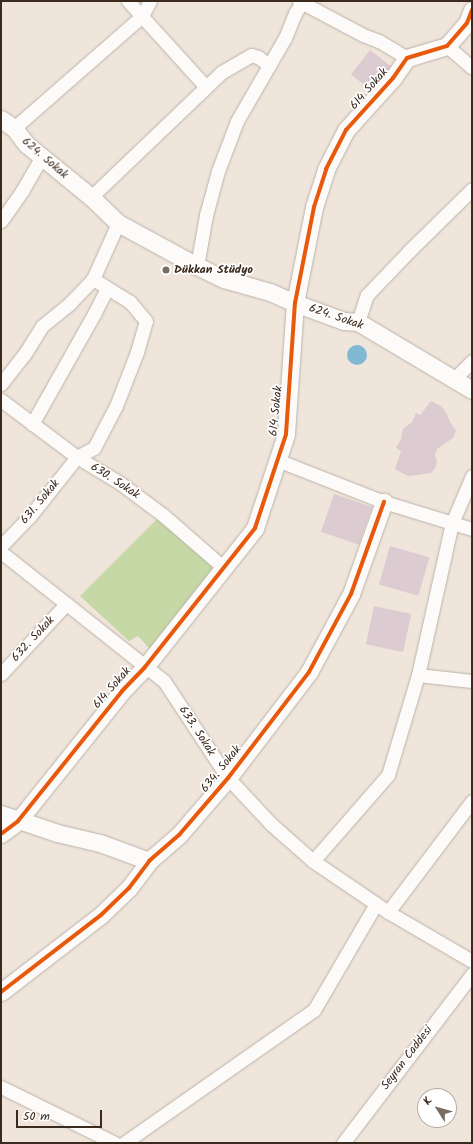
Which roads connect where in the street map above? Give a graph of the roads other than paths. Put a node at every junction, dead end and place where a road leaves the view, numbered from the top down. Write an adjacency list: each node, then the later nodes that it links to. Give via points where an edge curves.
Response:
1 (128, 1): 5 (street)
2 (150, 1): 5 (street)
3 (301, 1): 7 (street); 8 (street, via 285,38)
4 (472, 10): 6 (street, via 467,23)
5 (142, 16): 10 (street); 11 (street)
6 (447, 46): 7 (street); 9 (street)
7 (407, 58): 20 (street, 614 Sokak, via 393,78 346,130 326,170 314,207)
8 (269, 65): 10 (street, via 251,55 222,72); 17 (street, via 237,121 218,171 206,215)
9 (472, 68)
10 (206, 87): 14 (street)
11 (7, 124): 12 (street, 624. Sokak)
12 (42, 157): 14 (street, 624. Sokak); 15 (street)
13 (472, 189): 21 (street, via 409,250 368,295)
14 (91, 197): 16 (street, 624. Sokak)
15 (2, 219)
16 (118, 223): 17 (street, 624. Sokak); 18 (street)
17 (197, 266): 20 (street, 624. Sokak, via 224,279 270,292)
18 (93, 279): 19 (street); 23 (street, via 70,303 42,326 24,355)
19 (107, 288): 28 (street); 29 (street, via 130,302 146,321 116,406 94,448)
20 (294, 303): 21 (street, 624. Sokak, via 344,321); 30 (street, 614 Sokak, via 286,434)
21 (358, 322): 24 (street, 624. Sokak)
22 (472, 361): 24 (street)
23 (6, 367): 25 (street)
24 (454, 379): 26 (street, 624. Sokak)
25 (1, 384)
26 (472, 390)
27 (1, 400): 28 (street, 630. Sokak)
28 (32, 424): 29 (street, 630. Sokak)
29 (77, 457): 35 (street, 631. Sokak, via 30,516); 37 (street, 630. Sokak, via 120,483 163,515)
30 (277, 460): 32 (street); 37 (street, 614 Sokak, via 255,528)
31 (472, 476): 33 (street)
32 (384, 502): 33 (street); 43 (street, 634. Sokak, via 351,594 309,672)
33 (452, 523): 34 (street); 41 (street)
34 (472, 529)
35 (1, 546)
36 (1, 552): 38 (street, 633. Sokak)
37 (224, 568): 39 (street, 614 Sokak)
38 (66, 604): 39 (street, 633. Sokak); 40 (street, 632. Sokak)
39 (145, 667): 43 (street, 633. Sokak, via 164,681); 46 (street, 614 Sokak, via 122,691)
40 (1, 674)
41 (418, 675): 42 (street); 49 (street, via 388,775)
42 (472, 682)
43 (228, 778): 48 (street, 634. Sokak, via 179,835); 49 (street, 633. Sokak, via 271,824)
44 (472, 801): 51 (street)
45 (1, 814): 46 (street)
46 (18, 821): 47 (street, 614 Sokak); 48 (street)
47 (1, 834)
48 (149, 860): 54 (street, 634. Sokak, via 129,888 101,915)
49 (313, 861): 50 (street, 633. Sokak)
50 (376, 904): 51 (street, 633. Sokak); 57 (street, via 314,1010)
51 (388, 912): 52 (street, 633. Sokak)
52 (472, 961)
53 (472, 974): 58 (street, Seyran Caddesi)
54 (1, 992)
55 (1, 1087): 56 (street)
56 (115, 1143)
57 (124, 1143)
58 (343, 1143)

